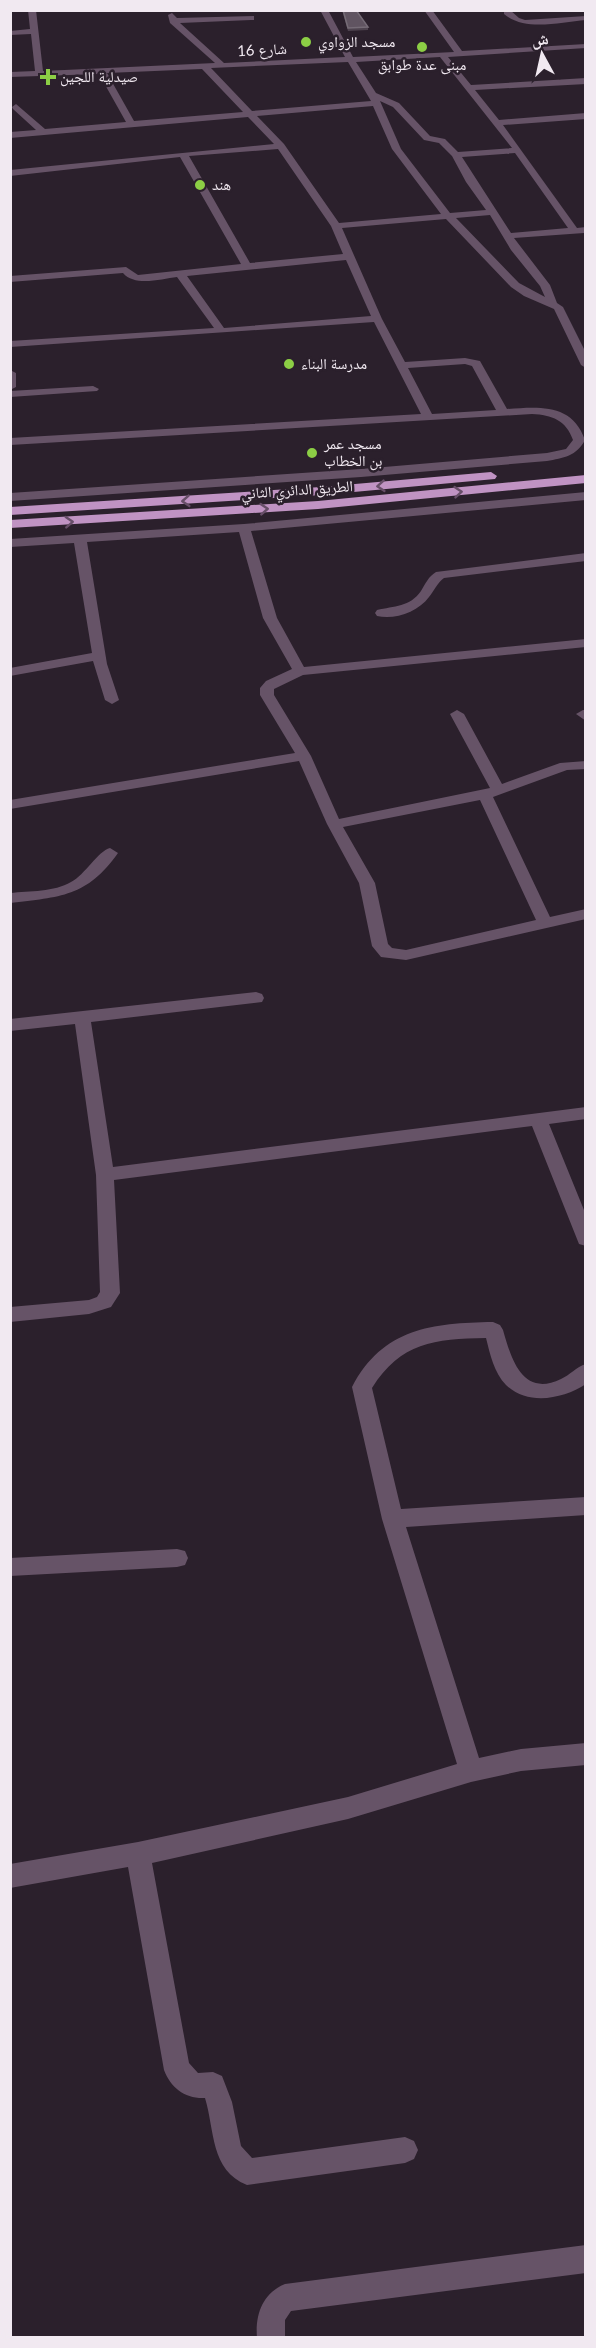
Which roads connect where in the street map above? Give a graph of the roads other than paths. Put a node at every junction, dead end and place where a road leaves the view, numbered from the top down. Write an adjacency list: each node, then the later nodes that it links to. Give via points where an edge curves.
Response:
1 (32, 10): 11 (street)
2 (172, 10): 10 (street)
3 (324, 10): 13 (street)
4 (428, 10): 16 (street)
5 (581, 10): 7 (street)
6 (507, 12): 9 (street, via 525,22)
7 (585, 12)
8 (251, 18): 10 (street)
9 (585, 18)
10 (173, 21): 21 (street)
11 (33, 32): 12 (street); 25 (street)
12 (10, 33)
13 (339, 44): 18 (street); 19 (street)
14 (585, 46): 16 (street, شارع 16)
15 (320, 53): 20 (street)
16 (460, 54): 17 (street, شارع 16)
17 (442, 55): 18 (street, شارع 16); 28 (street)
18 (389, 58): 19 (street, شارع 16); 24 (street)
19 (352, 60): 20 (street, شارع 16); 24 (street)
20 (300, 62): 21 (street, شارع 16); 24 (street)
21 (223, 66): 22 (street, شارع 16)
22 (205, 67): 23 (street, شارع 16); 31 (street)
23 (102, 71): 25 (street, شارع 16); 36 (street)
24 (348, 72): 29 (street)
25 (39, 74): 26 (street, شارع 16)
26 (10, 75)
27 (585, 81): 28 (street)
28 (469, 88): 35 (street)
29 (374, 99): 31 (street); 32 (street, via 396,105); 33 (street)
30 (16, 107): 37 (street)
31 (250, 113): 36 (street); 39 (street)
32 (405, 114): 33 (street); 42 (street, via 427,138 442,141)
33 (381, 115): 45 (street, via 397,149)
34 (585, 116): 35 (street)
35 (496, 123): 40 (street)
36 (132, 125): 37 (street)
37 (44, 133): 38 (street)
38 (10, 135)
39 (281, 146): 41 (street); 46 (street)
40 (518, 150): 42 (street); 47 (street)
41 (183, 154): 43 (street); 51 (street)
42 (456, 155): 44 (street)
43 (10, 173)
44 (493, 212): 45 (street); 49 (street)
45 (450, 216): 46 (street); 54 (street, via 520,290)
46 (336, 225): 50 (street)
47 (574, 230): 48 (street); 49 (street)
48 (585, 230)
49 (507, 236): 54 (street, via 545,285)
50 (351, 256): 51 (street); 55 (street)
51 (248, 268): 52 (street)
52 (180, 274): 53 (street, via 135,278 122,270); 56 (street)
53 (10, 279)
54 (552, 303): 59 (street, via 559,309)
55 (377, 319): 56 (street); 58 (street)
56 (221, 332): 57 (street)
57 (10, 344)
58 (403, 365): 64 (street, via 477,363); 65 (street)
59 (585, 365)
60 (10, 373): 61 (street)
61 (10, 387)
62 (93, 388): 63 (street)
63 (10, 394)
64 (502, 413): 65 (street); 70 (street, via 539,411 560,415 573,423 579,443 565,453 547,457)
65 (429, 418): 66 (street)
66 (10, 442)
67 (585, 467): 71 (highway, الطريق الدائري الثاني, one-way to 71, via 333,490)
68 (585, 479): 72 (highway, الطريق الدائري الثاني, one-way to 68, via 318,505)
69 (585, 496): 73 (street)
70 (10, 497)
71 (10, 511)
72 (10, 524)
73 (244, 528): 74 (street); 80 (street, via 270,618)
74 (80, 539): 75 (street); 79 (street)
75 (10, 543)
76 (585, 557): 77 (street, via 441,574 412,606)
77 (382, 614)
78 (585, 643): 80 (street)
79 (99, 656): 81 (street); 82 (street)
80 (300, 671): 84 (street, via 271,684 267,694)
81 (10, 672)
82 (111, 700)
83 (457, 714): 86 (street)
84 (304, 756): 87 (street); 88 (street)
85 (585, 765): 86 (street, via 565,766)
86 (491, 792): 88 (street); 92 (street)
87 (10, 805)
88 (334, 824): 92 (street, via 367,884 380,945 387,953 406,955)
89 (110, 853): 90 (street, via 96,872 72,890)
90 (10, 898)
91 (585, 914): 92 (street)
92 (545, 923)
93 (256, 998): 94 (street)
94 (82, 1016): 95 (street); 98 (street)
95 (10, 1025)
96 (585, 1113): 97 (street)
97 (538, 1119): 98 (street); 99 (street)
98 (105, 1175): 100 (street, via 110,1293 104,1302 90,1307)
99 (585, 1239)
100 (10, 1315)
101 (585, 1372): 103 (street, via 577,1382 561,1389 521,1387 507,1371 494,1330 453,1332 407,1342 382,1358 362,1387)
102 (585, 1506): 103 (street)
103 (393, 1519): 107 (street)
104 (177, 1558): 105 (street)
105 (10, 1567)
106 (585, 1754): 107 (street, via 521,1760)
107 (471, 1771): 108 (street, via 348,1808)
108 (138, 1854): 109 (street); 110 (street, via 177,2070 193,2086 213,2085 229,2153 247,2172)
109 (10, 1876)
110 (405, 2150)
111 (585, 2259): 112 (street, via 285,2298 275,2305 269,2322)
112 (271, 2337)

